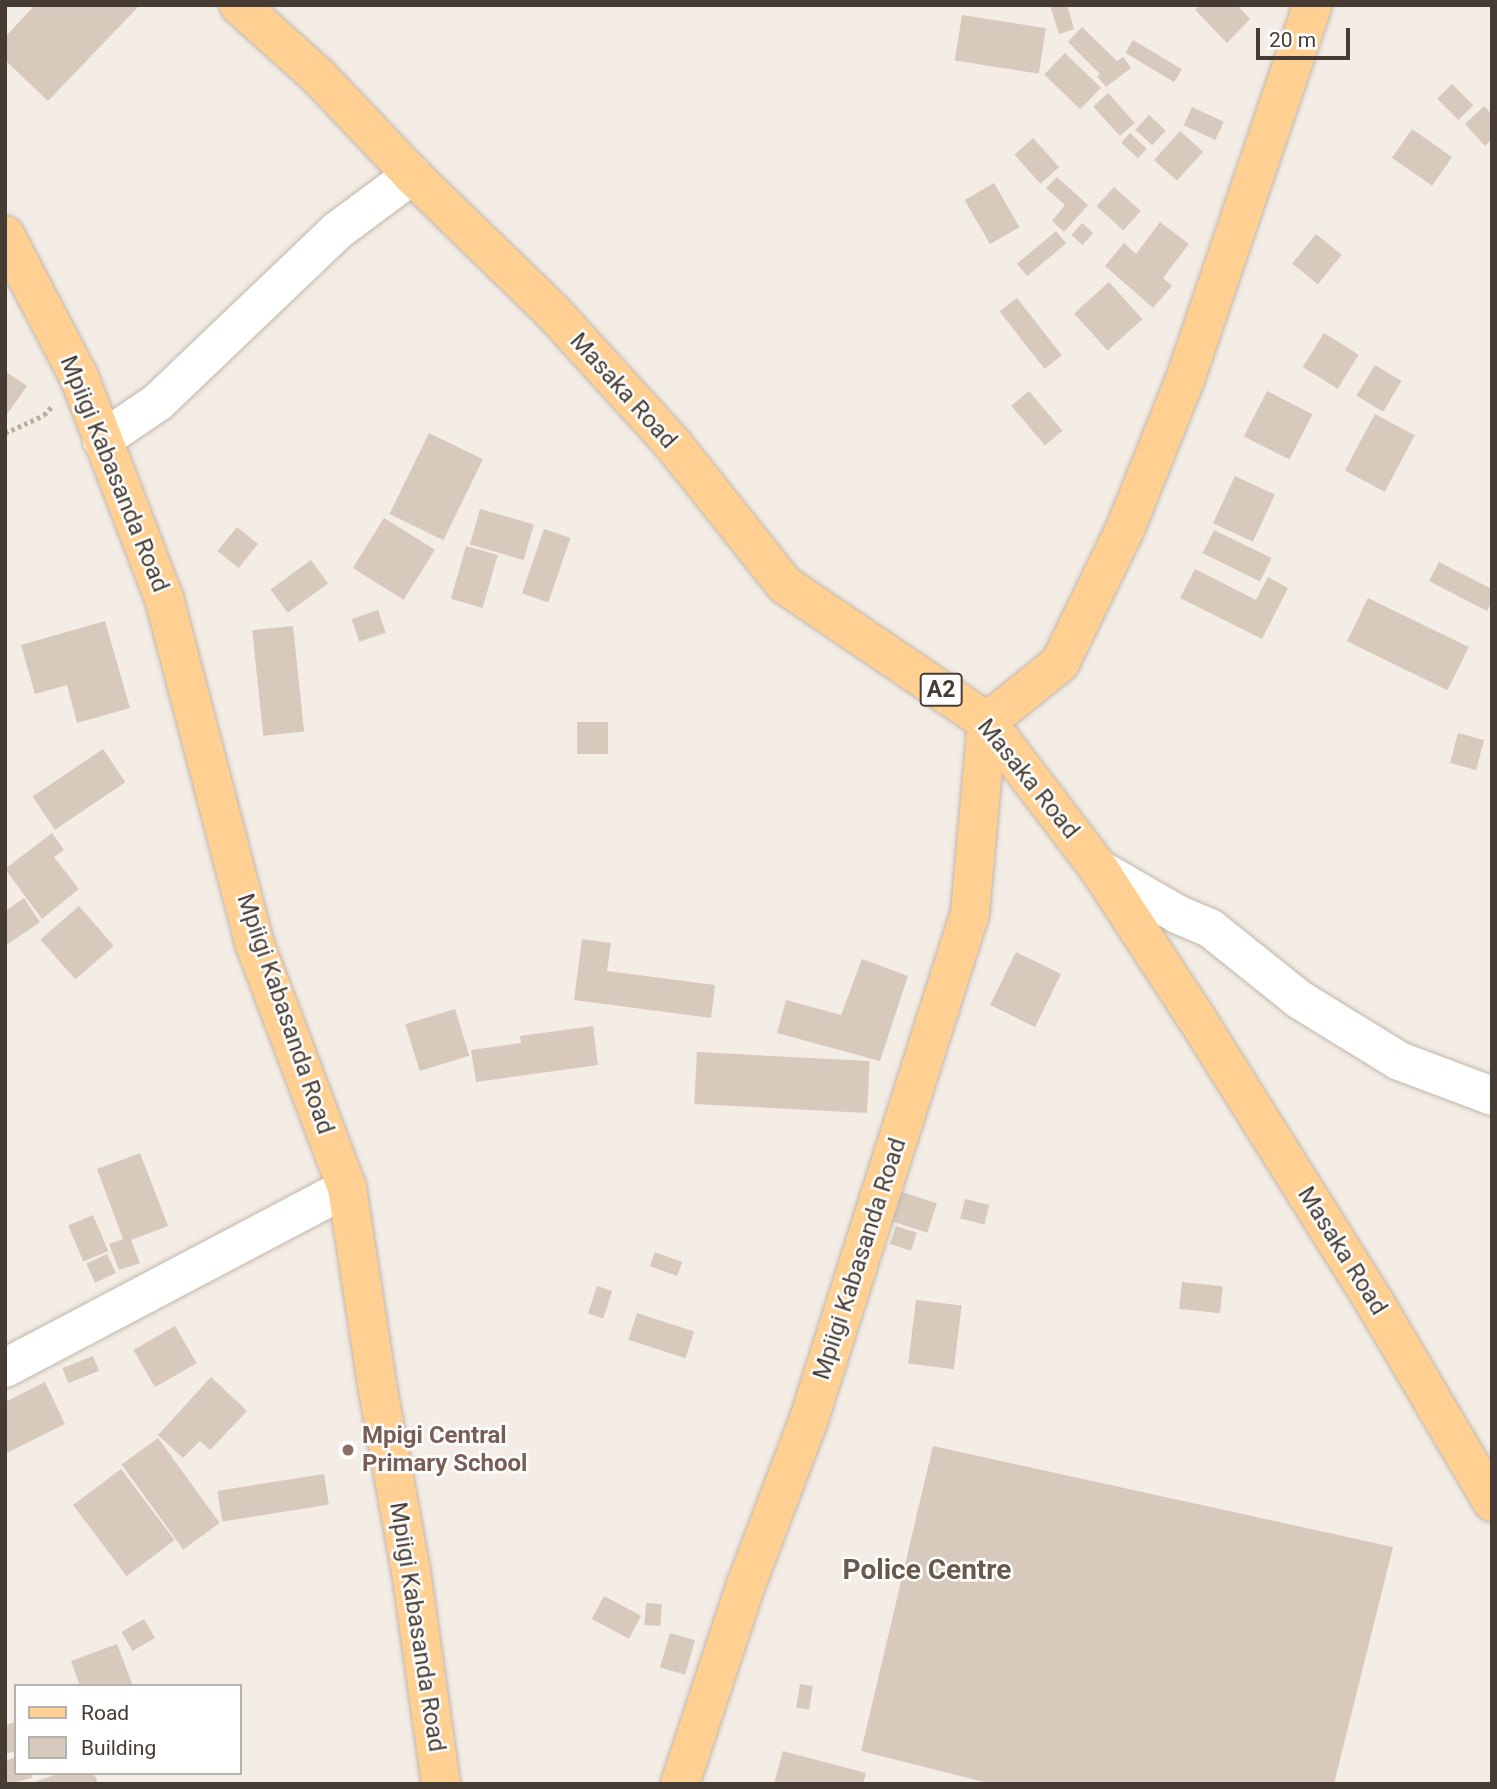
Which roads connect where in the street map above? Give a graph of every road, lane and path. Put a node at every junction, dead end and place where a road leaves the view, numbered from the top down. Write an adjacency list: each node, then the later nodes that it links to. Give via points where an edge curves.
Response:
1 (239, 5): 3 (main road, Masaka Road / A2, via 319,77)
2 (1313, 5): 8 (main road, via 1186,377 1126,527 1060,663)
3 (412, 175): 7 (street, via 337,231 158,401); 8 (main road, Masaka Road / A2, via 552,311 671,443 785,585)
4 (5, 235): 5 (main road, Mpiigi Kabasanda Road)
5 (79, 377): 6 (path, via 44,415); 7 (main road, Mpiigi Kabasanda Road)
6 (5, 433)
7 (102, 440): 11 (main road, Mpiigi Kabasanda Road, via 164,598 254,942)
8 (987, 722): 9 (main road, Masaka Road / A2); 15 (main road, Mpiigi Kabasanda Road, via 970,913 809,1419 746,1584)
9 (1099, 869): 10 (street, via 1210,928 1300,1000 1399,1061); 13 (main road, Masaka Road / A2, via 1375,1303)
10 (1492, 1096)
11 (347, 1188): 12 (street); 14 (main road, Mpiigi Kabasanda Road, via 411,1571)
12 (5, 1368)
13 (1492, 1502)
14 (441, 1784)
15 (680, 1784)

